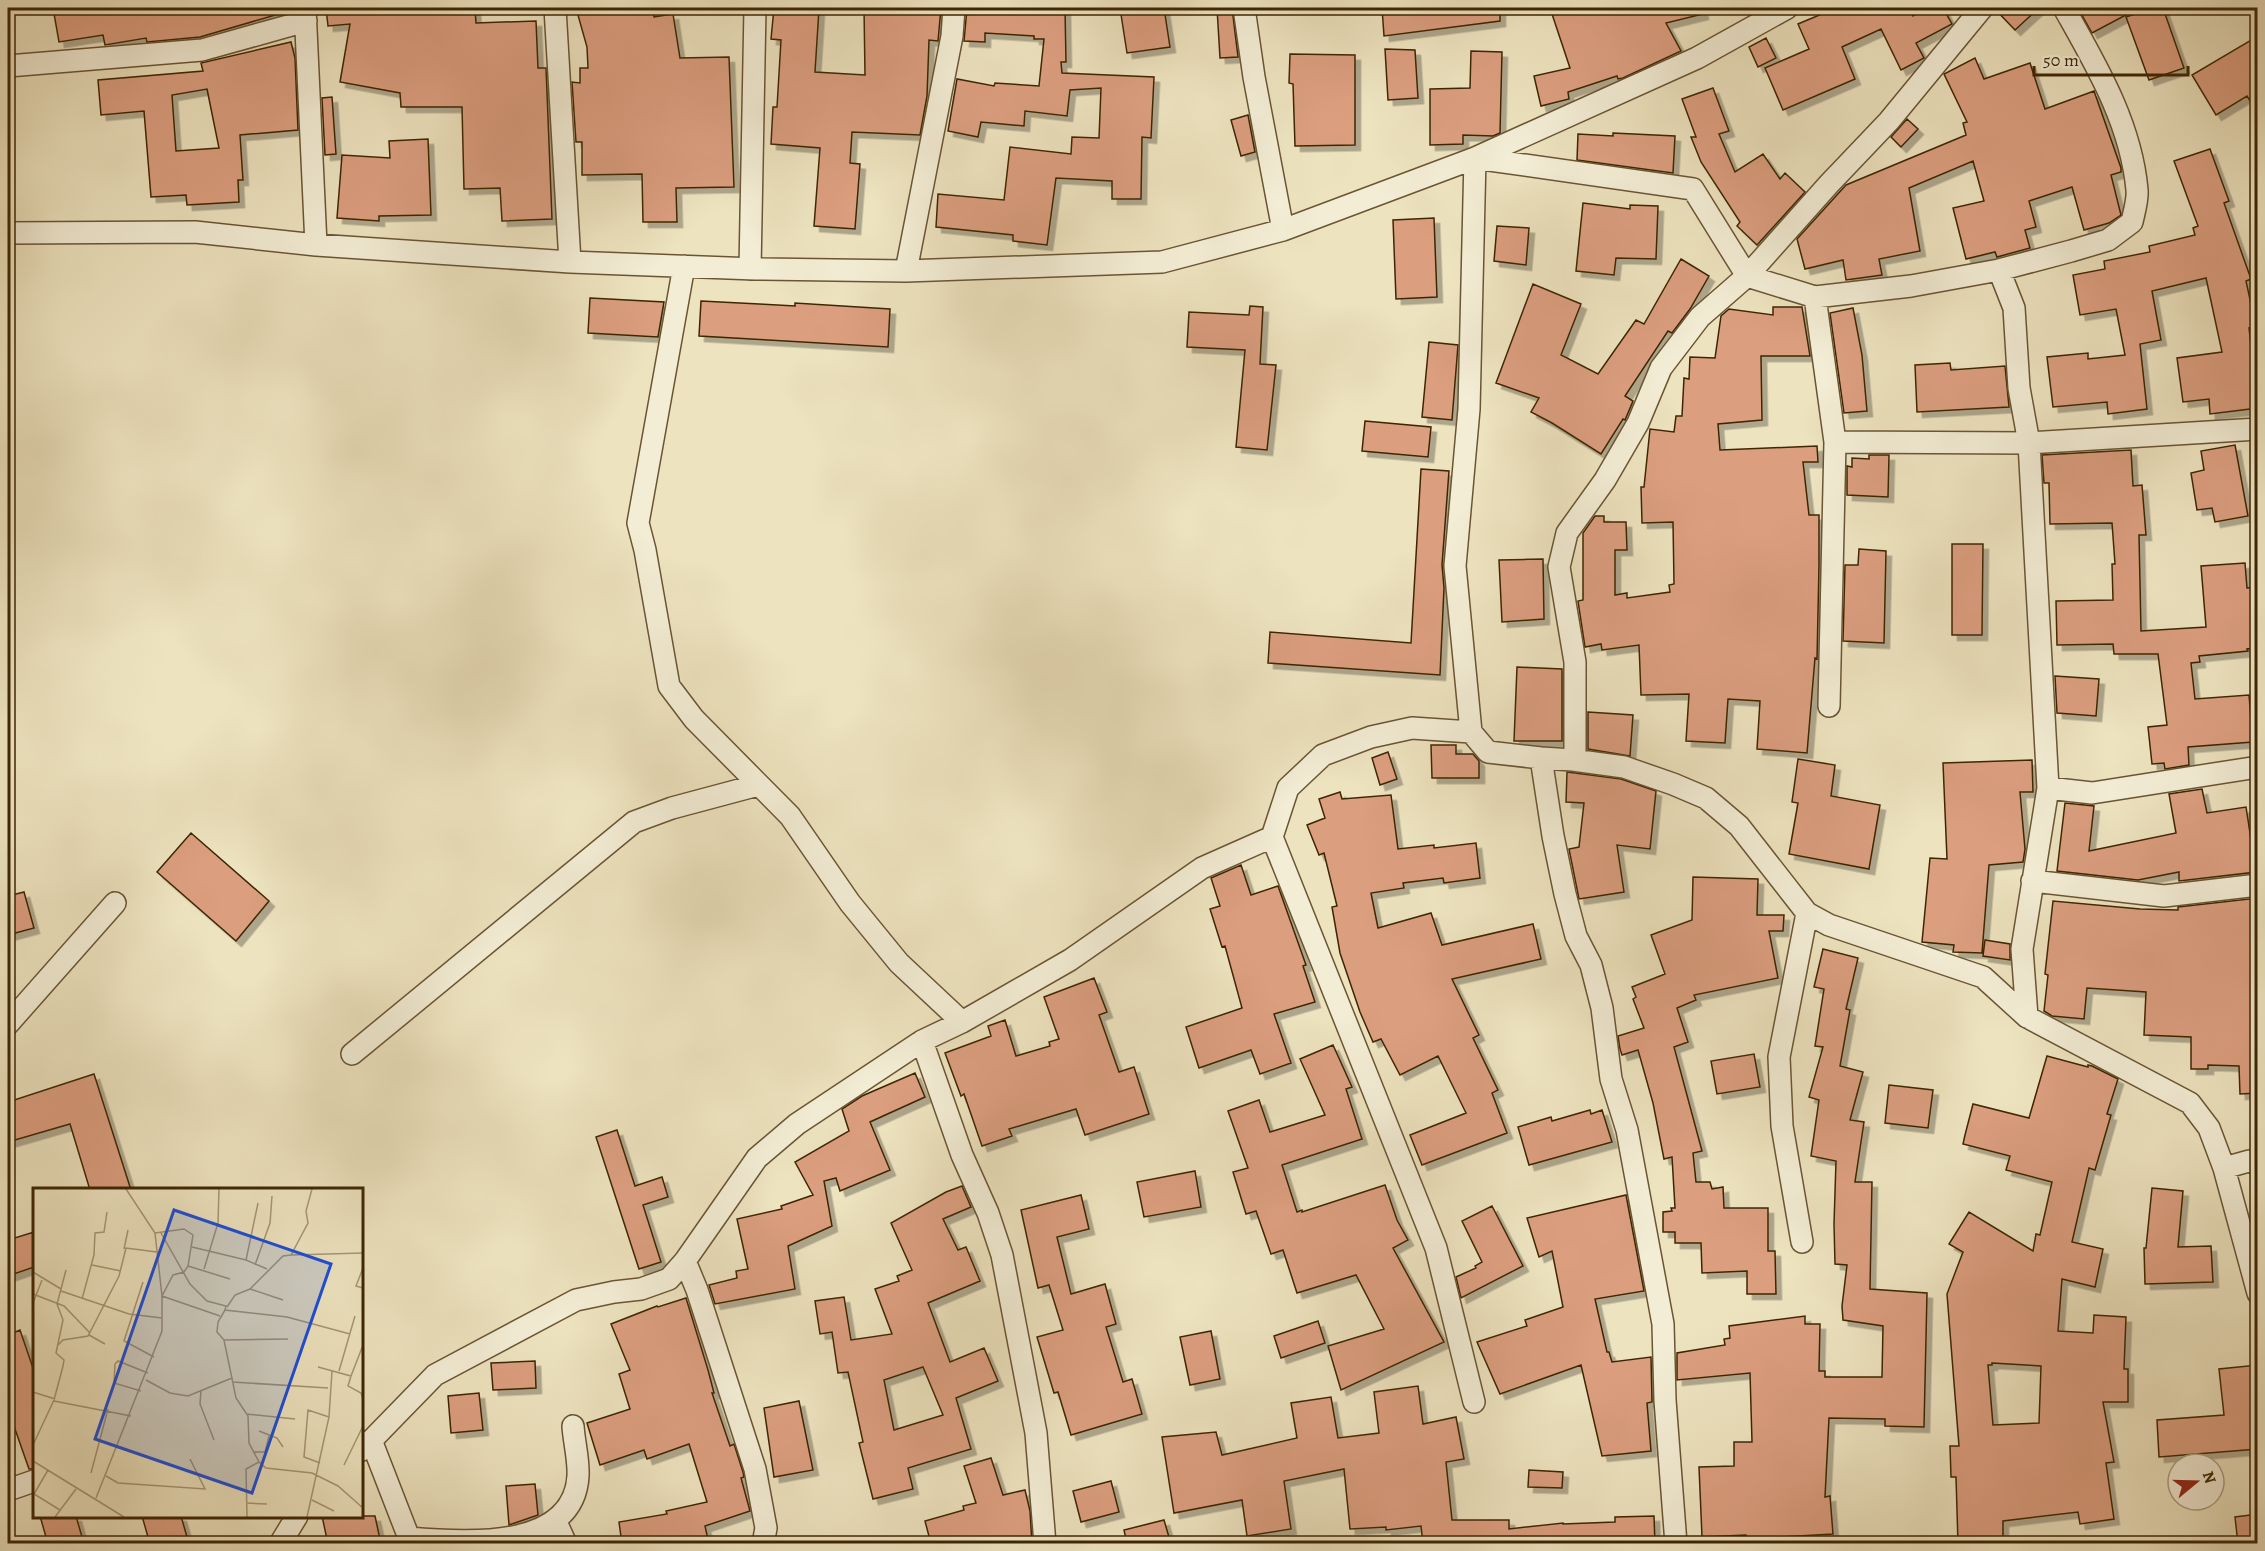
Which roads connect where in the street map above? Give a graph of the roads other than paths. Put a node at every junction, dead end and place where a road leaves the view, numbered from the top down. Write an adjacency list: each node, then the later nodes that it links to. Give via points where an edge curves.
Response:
1 (555, 8): 14 (street)
2 (755, 8): 16 (street)
3 (954, 8): 18 (street, via 952,36)
4 (1244, 8): 11 (street)
5 (1787, 8): 10 (street, via 1697,58)
6 (1982, 8): 19 (street, via 1889,121)
7 (2064, 8): 17 (street, via 2108,87 2128,144 2137,192 2132,222 2108,240)
8 (306, 14): 9 (street, via 202,50); 13 (street)
9 (8, 66)
10 (1475, 158): 11 (street); 19 (street, via 1693,189); 25 (street, via 1469,408 1455,566)
11 (1283, 230): 18 (street, via 1162,262)
12 (8, 233): 13 (street, via 195,232)
13 (316, 245): 14 (street)
14 (570, 262): 15 (street)
15 (684, 266): 16 (street); 29 (street, via 638,524 669,686 694,719)
16 (750, 269): 18 (street)
17 (1999, 270): 20 (street, via 1911,286); 23 (street, via 2014,308 2019,387)
18 (906, 272)
19 (1747, 276): 20 (street); 27 (street, via 1700,317 1661,368 1638,423 1605,480 1567,533 1559,567 1575,662)
20 (1815, 297): 22 (street)
21 (2258, 429): 23 (street)
22 (1835, 442): 23 (street); 24 (street)
23 (2029, 443): 30 (street)
24 (1829, 706)
25 (1471, 732): 26 (street, via 1488,752); 31 (street, via 1412,728 1371,737 1323,755 1288,789)
26 (1541, 758): 27 (street); 58 (street, via 1565,894 1602,1008 1611,1079 1627,1130 1663,1324)
27 (1573, 760): 35 (street, via 1624,767 1706,798 1739,826)
28 (2258, 767): 30 (street, via 2092,794)
29 (758, 785): 37 (street, via 790,816 850,903 899,963); 40 (street, via 634,822)
30 (2048, 788): 32 (street)
31 (1272, 837): 37 (street, via 1203,868 1070,960); 46 (street, via 1436,1248)
32 (2032, 881): 33 (street, via 2164,896); 36 (street, via 2022,949)
33 (2258, 885)
34 (115, 903): 38 (street)
35 (1807, 913): 36 (street, via 1830,925 1983,977); 43 (street, via 1779,1057 1782,1126)
36 (2027, 1017): 42 (street, via 2190,1103 2209,1128)
37 (962, 1022): 39 (street)
38 (8, 1024)
39 (922, 1041): 44 (street, via 797,1124 757,1158); 57 (street, via 1002,1255 1036,1433)
40 (352, 1053)
41 (2258, 1164): 42 (street, via 2249,1161)
42 (2224, 1168): 45 (street)
43 (1802, 1242)
44 (685, 1261): 48 (street, via 669,1279 641,1289 576,1300 435,1375); 53 (street, via 755,1469)
45 (2258, 1293)
46 (1474, 1401)
47 (573, 1425): 52 (street, via 578,1477 571,1505)
48 (366, 1445): 54 (street)
49 (33, 1481): 50 (street)
50 (8, 1490)
51 (296, 1518): 55 (street)
52 (557, 1524): 54 (street, via 531,1537 466,1543); 56 (street)
53 (768, 1538)
54 (407, 1541)
55 (280, 1544)
56 (566, 1544)
57 (1045, 1544)
58 (1676, 1544)

